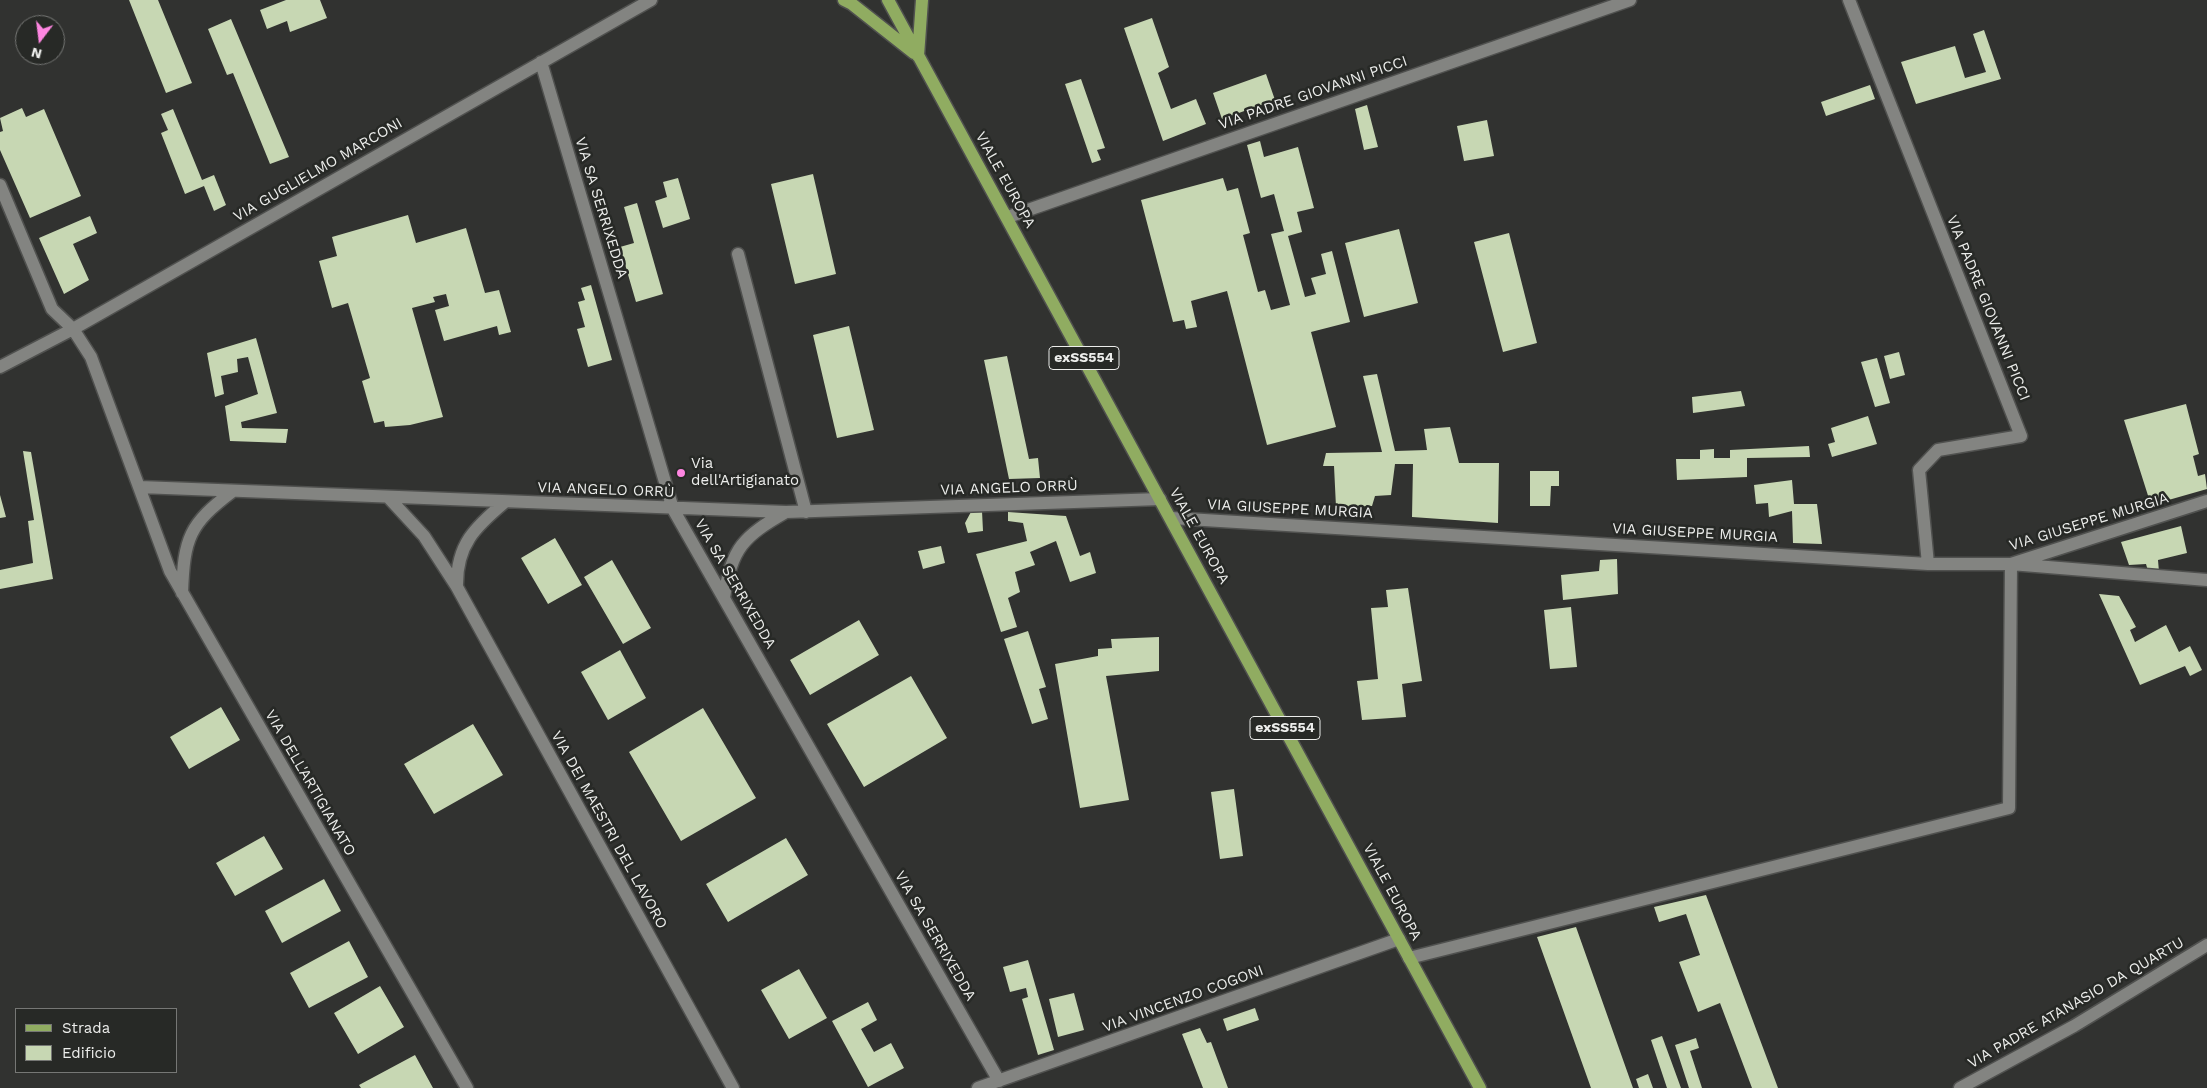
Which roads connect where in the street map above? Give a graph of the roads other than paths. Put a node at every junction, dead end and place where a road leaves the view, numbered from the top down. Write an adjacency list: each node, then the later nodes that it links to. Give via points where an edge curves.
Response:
1 (651, 0): 8 (street, VIA GUGLIELMO MARCONI)
2 (844, 0): 7 (main road)
3 (888, 0): 7 (main road, VIALE EUROPA / exSS554)
4 (922, 0): 7 (main road)
5 (1630, 0): 10 (street, VIA PADRE GIOVANNI PICCI)
6 (1849, 0): 24 (street, VIA PADRE GIOVANNI PICCI, via 2021,436 1938,450 1919,470)
7 (918, 56): 10 (main road, VIALE EUROPA / exSS554)
8 (540, 62): 12 (street, VIA GUGLIELMO MARCONI); 20 (street, VIA SA SERRIXEDDA)
9 (0, 185): 12 (street, VIA DELL'ARTIGIANATO, via 52,309)
10 (1008, 217): 17 (main road, VIALE EUROPA / exSS554)
11 (738, 254): 22 (street)
12 (73, 329): 13 (street, VIA GUGLIELMO MARCONI); 14 (street, VIA DELL'ARTIGIANATO, via 91,358)
13 (0, 367)
14 (140, 487): 15 (street, VIA ANGELO ORRÙ); 28 (street, VIA DELL'ARTIGIANATO, via 170,571)
15 (233, 491): 16 (street, VIA ANGELO ORRÙ); 28 (street, via 210,508 194,526 186,546)
16 (388, 497): 18 (street, VIA ANGELO ORRÙ); 27 (street, VIA DEI MAESTRI DEL LAVORO, via 424,536)
17 (1160, 498): 22 (street, VIA ANGELO ORRÙ); 23 (main road, VIALE EUROPA / exSS554)
18 (506, 502): 20 (street, VIA ANGELO ORRÙ); 27 (street, via 472,533 462,550)
19 (2207, 502): 25 (street, VIA GIUSEPPE MURGIA)
20 (673, 509): 21 (street, VIA ANGELO ORRÙ); 29 (street, VIA SA SERRIXEDDA)
21 (786, 512): 22 (street, VIA ANGELO ORRÙ); 29 (street, via 747,537 727,577)
22 (806, 512)
23 (1171, 518): 24 (street, VIA GIUSEPPE MURGIA); 30 (main road, VIALE EUROPA / exSS554)
24 (1928, 564): 25 (street, VIA GIUSEPPE MURGIA)
25 (2011, 564): 26 (street); 32 (street, via 2009,808)
26 (2207, 580)
27 (457, 587): 35 (street, VIA DEI MAESTRI DEL LAVORO)
28 (182, 593): 34 (street, VIA DELL'ARTIGIANATO)
29 (724, 598): 33 (street, VIA SA SERRIXEDDA)
30 (1399, 939): 32 (main road, VIALE EUROPA / exSS554); 33 (street, VIA VINCENZO COGONI)
31 (2207, 945): 38 (street, VIA PADRE ATANASIO DA QUARTU, via 2074,1026)
32 (1409, 958): 37 (main road, VIALE EUROPA / exSS554)
33 (999, 1081): 36 (street, VIA VINCENZO COGONI)
34 (467, 1088)
35 (733, 1088)
36 (978, 1088)
37 (1480, 1088)
38 (1960, 1088)

